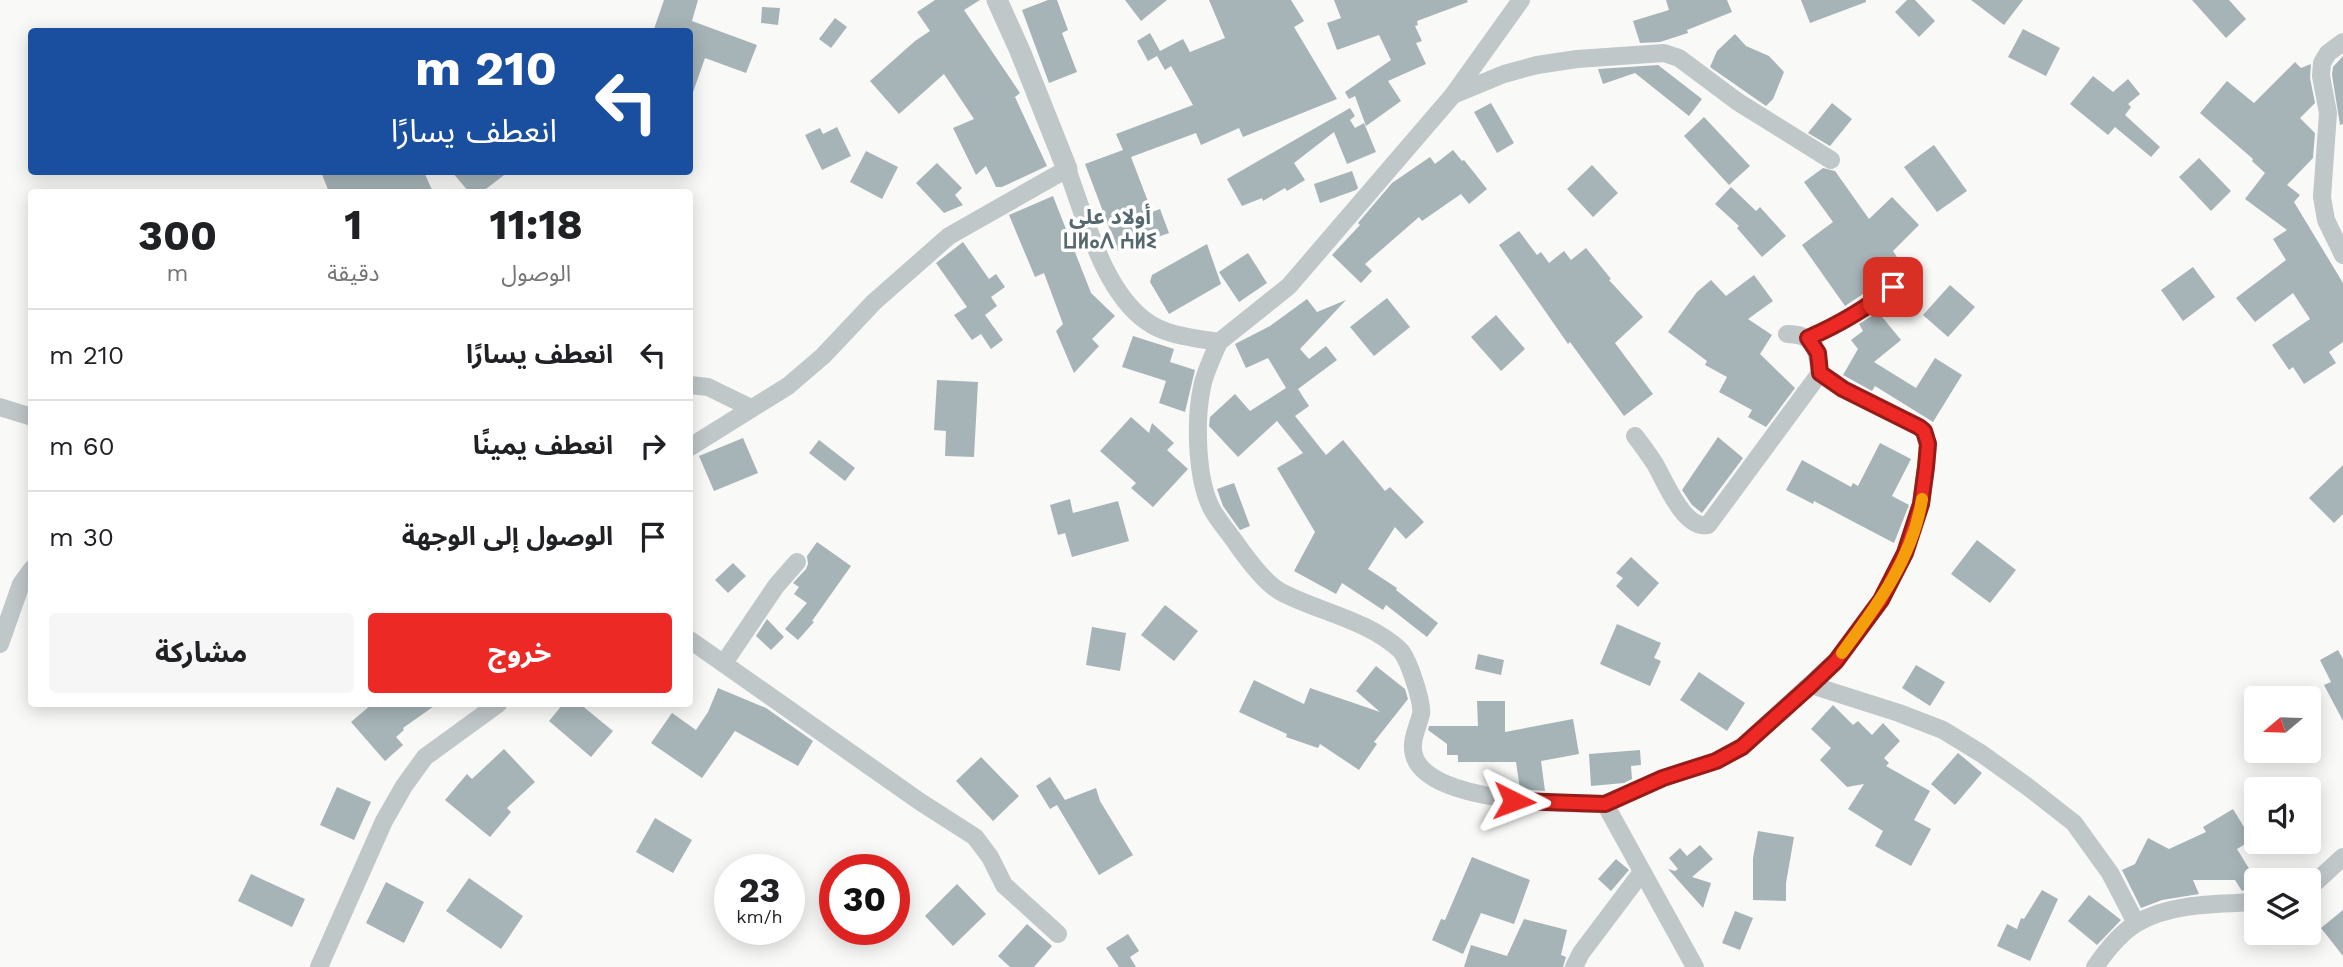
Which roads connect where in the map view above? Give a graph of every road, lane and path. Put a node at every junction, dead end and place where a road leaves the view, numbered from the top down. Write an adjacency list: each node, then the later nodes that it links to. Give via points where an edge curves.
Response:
1 (997, 0): 6 (street)
2 (1521, 0): 4 (street)
3 (2343, 42): 7 (street, via 2328,53 2321,76 2328,113 2322,197 2326,220)
4 (1453, 95): 5 (street, via 1537,65 1664,53 1679,58 1738,102); 11 (street, via 1289,286)
5 (1831, 160)
6 (1067, 169): 11 (street, via 1105,267 1124,299 1147,322 1164,330); 15 (street, via 949,236 874,302 823,356 788,386)
7 (2343, 254)
8 (1913, 271): 10 (street, via 1842,324)
9 (1787, 334): 10 (street)
10 (1808, 338): 12 (street, via 1818,353)
11 (1219, 342): 26 (street, via 1202,386 1198,437 1201,473 1212,510 1278,590 1387,639 1403,652 1422,710 1413,743 1420,769 1474,793 1514,801)
12 (1820, 373): 17 (street, via 1708,525 1698,525 1684,513); 24 (street, via 1919,427 1928,444 1921,504 1905,553 1881,600 1836,661)
13 (693, 385): 15 (street, via 708,387)
14 (0, 407): 16 (street)
15 (751, 408): 18 (street)
16 (28, 416)
17 (1635, 436)
18 (693, 445)
19 (797, 562): 23 (street)
20 (28, 574): 22 (street)
21 (693, 642): 23 (street)
22 (0, 644)
23 (724, 663): 32 (street, via 975,837 1004,886)
24 (1811, 685): 26 (street, via 1742,747); 31 (street, via 1943,730 2028,787 2074,824 2110,873)
25 (494, 707): 33 (street, via 425,757 404,786)
26 (1605, 804): 28 (street)
27 (2343, 857): 29 (street)
28 (1642, 872): 34 (street); 35 (street)
29 (2321, 877)
30 (2244, 903): 31 (street, via 2169,911)
31 (2136, 923): 36 (street)
32 (1058, 934)
33 (318, 967)
34 (1574, 967)
35 (1695, 967)
36 (2095, 967)

